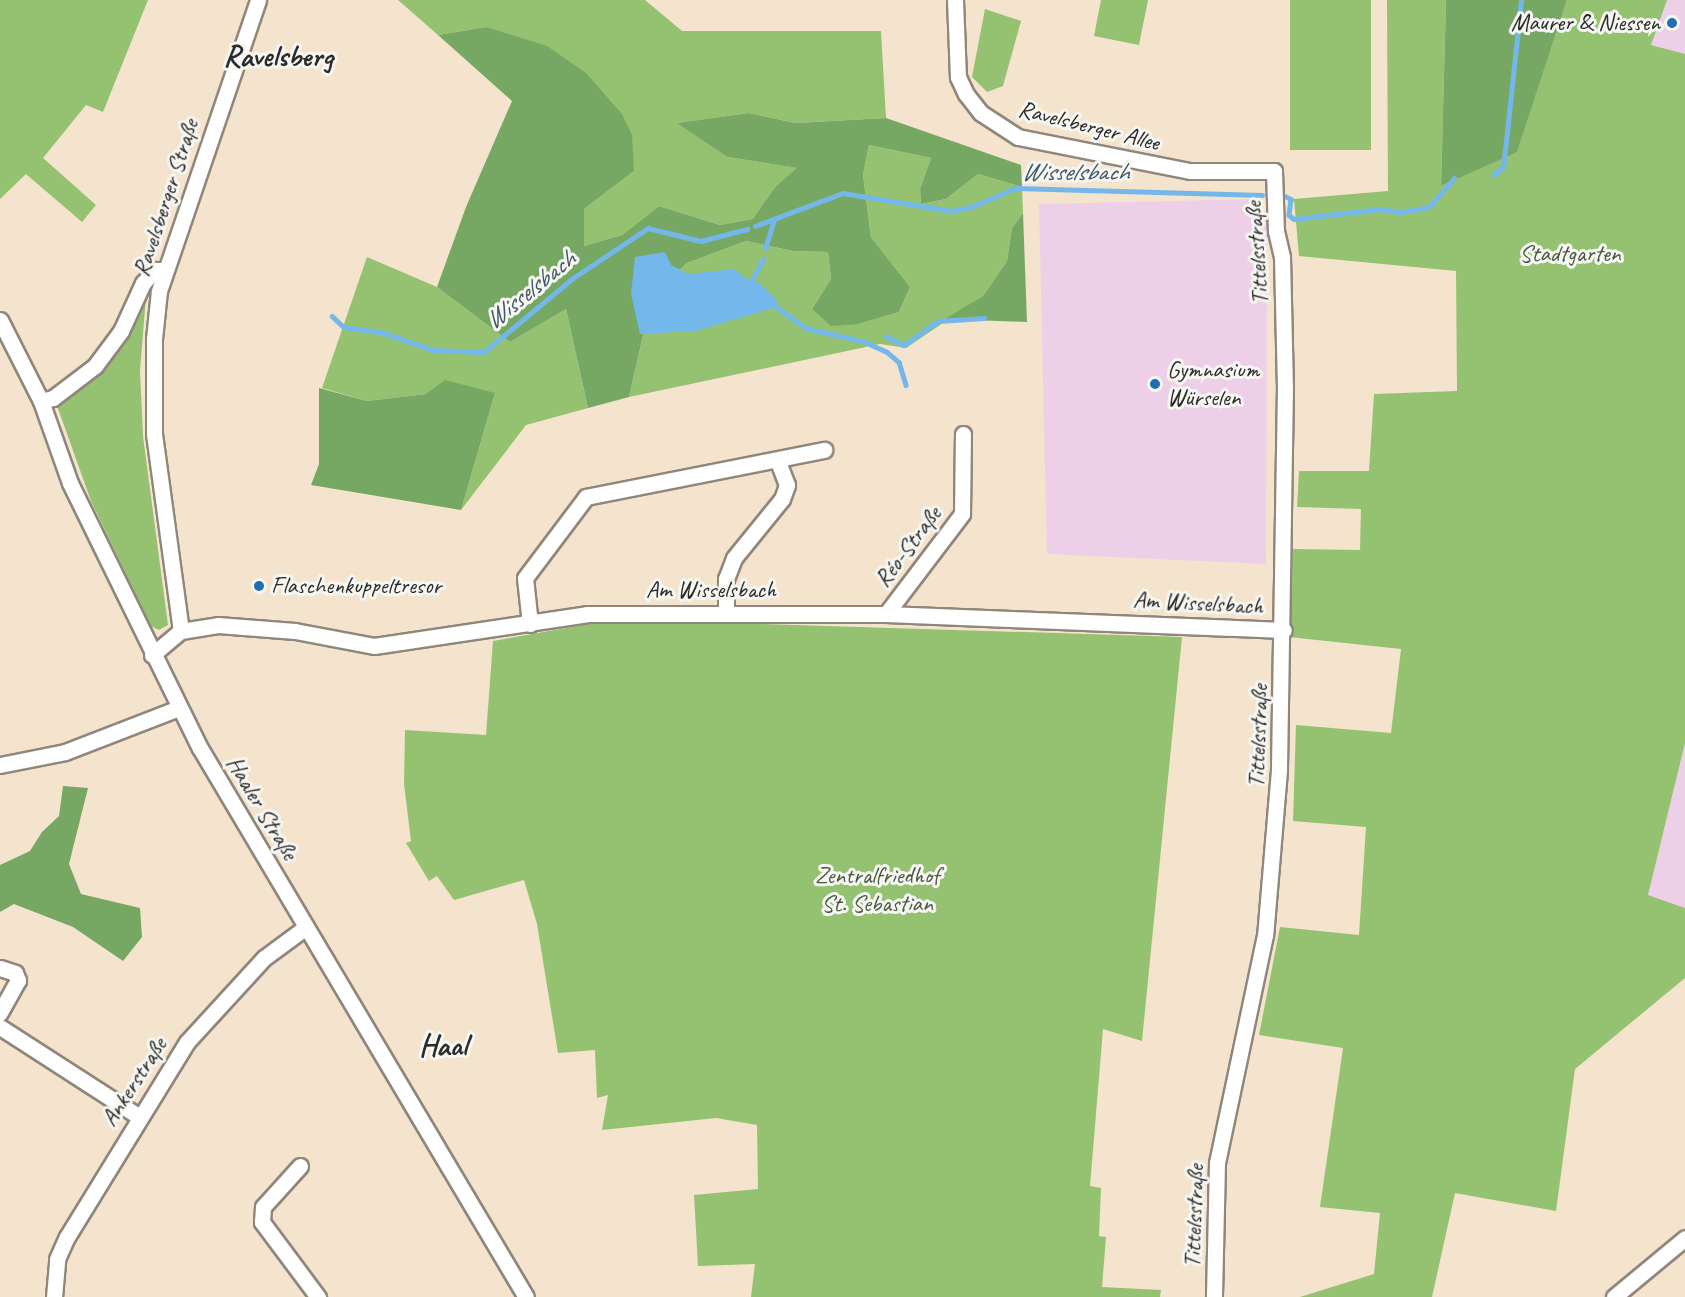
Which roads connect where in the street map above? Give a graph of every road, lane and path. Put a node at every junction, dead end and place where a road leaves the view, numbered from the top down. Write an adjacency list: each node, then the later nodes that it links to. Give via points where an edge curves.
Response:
1 (258, 0): 4 (street, Ravelsberger Straße)
2 (955, 0): 3 (street, Ravelsberger Allee, via 958,76 981,113 1010,133 1109,158 1190,171)
3 (1274, 171): 13 (street, Tittelsstraße, via 1284,321)
4 (164, 270): 6 (street, via 155,270 143,283 121,331 96,366 52,398); 14 (street, Ravelsberger Straße, via 154,339 154,434)
5 (0, 320): 6 (street, Haaler Straße)
6 (41, 401): 15 (street, Haaler Straße, via 70,483)
7 (963, 434): 11 (street, Réo-Straße, via 962,514)
8 (824, 450): 9 (street)
9 (778, 462): 10 (street, via 787,485 782,499 734,558 726,579); 12 (street, via 586,497 525,578)
10 (726, 612): 11 (street, Am Wisselsbach); 12 (street, Am Wisselsbach, via 587,614)
11 (886, 614): 13 (street, Am Wisselsbach)
12 (530, 624): 14 (street, Am Wisselsbach, via 374,646 295,631 218,625)
13 (1284, 630): 28 (street, Tittelsstraße, via 1276,833 1265,935 1217,1163)
14 (181, 631): 15 (street)
15 (152, 655): 16 (street, Haaler Straße)
16 (179, 708): 17 (street, via 65,752); 18 (street, Haaler Straße)
17 (0, 765)
18 (306, 927): 22 (street, Ankerstraße, via 264,958 208,1015); 27 (street, Haaler Straße)
19 (0, 968): 20 (street, via 15,973 18,980)
20 (0, 1012)
21 (0, 1026): 22 (street)
22 (138, 1116): 25 (street, Ankerstraße, via 67,1237 57,1259)
23 (300, 1166): 26 (street, via 263,1207 262,1222)
24 (1685, 1238): 29 (street)
25 (54, 1297)
26 (318, 1297)
27 (526, 1297)
28 (1214, 1297)
29 (1614, 1297)

